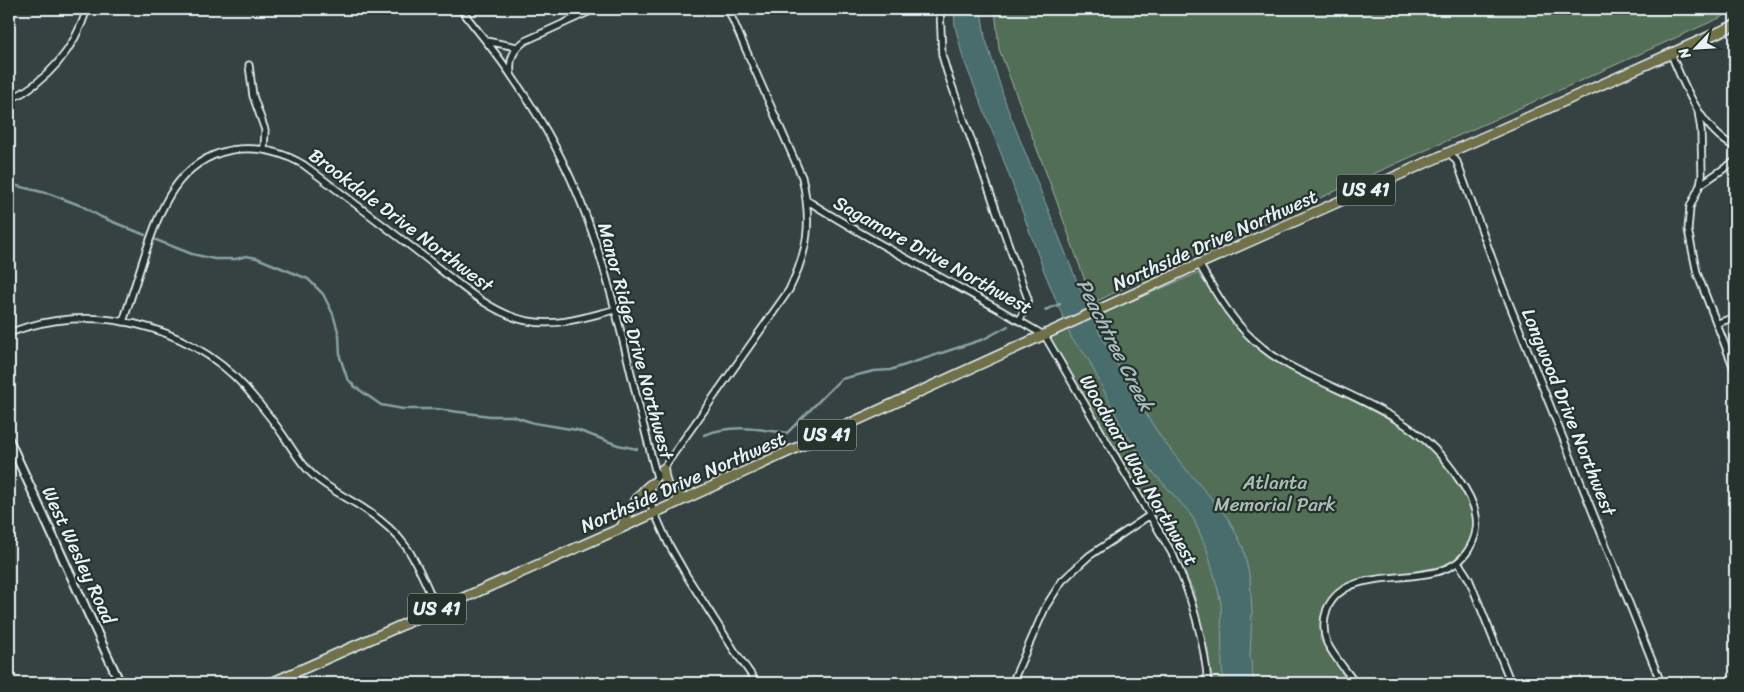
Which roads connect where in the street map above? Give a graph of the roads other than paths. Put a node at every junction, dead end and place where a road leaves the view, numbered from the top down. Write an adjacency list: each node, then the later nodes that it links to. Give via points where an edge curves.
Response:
1 (87, 9): 12 (street, via 66,54 32,87)
2 (461, 9): 7 (street, Manor Ridge Drive Northwest)
3 (595, 9): 8 (street)
4 (728, 9): 19 (street, via 802,177)
5 (940, 9): 23 (street, via 942,55 947,72 1026,289 1028,299)
6 (1735, 24): 9 (main road, Northside Drive Northwest / US 41)
7 (486, 42): 8 (street); 11 (street, Manor Ridge Drive Northwest)
8 (517, 47): 11 (street, via 510,65)
9 (1670, 54): 13 (street); 16 (main road, Northside Drive Northwest / US 41)
10 (249, 65): 15 (street, via 253,96 265,130)
11 (511, 75): 21 (street, Manor Ridge Drive Northwest, via 546,129 574,186 596,245)
12 (9, 100)
13 (1698, 111): 14 (street, via 1719,136); 18 (street, via 1702,159)
14 (1735, 147)
15 (264, 149): 21 (street, Brookdale Drive Northwest, via 304,165 467,290 506,314 550,323); 24 (street, Brookdale Drive Northwest, via 239,149 217,154 195,166 178,182 156,220)
16 (1450, 152): 20 (main road, Northside Drive Northwest / US 41); 44 (street, Longwood Drive Northwest, via 1457,162 1501,283)
17 (1735, 160): 18 (street)
18 (1700, 185): 25 (street, via 1690,207 1688,230 1698,273)
19 (808, 201): 23 (street, Sagamore Drive Northwest); 30 (street, via 804,251 789,290)
20 (1199, 264): 27 (main road, Northside Drive Northwest / US 41); 35 (street, via 1229,313 1261,347 1293,368 1398,418 1442,456 1463,485 1476,516 1473,542)
21 (614, 310): 30 (street, Manor Ridge Drive Northwest)
22 (1735, 318): 25 (street)
23 (1020, 320): 27 (street, Sagamore Drive Northwest)
24 (123, 322): 26 (street, via 78,318); 36 (street, via 179,337 230,372 256,399 311,473 380,520 400,538 415,559)
25 (1718, 323): 28 (street)
26 (9, 333)
27 (1045, 336): 31 (main road, Northside Drive Northwest / US 41); 33 (street, Woodward Way Northwest)
28 (1735, 371)
29 (9, 440): 37 (street, West Wesley Road)
30 (657, 476): 31 (main road, via 670,492); 32 (street, Manor Ridge Drive Northwest, via 650,496); 34 (main road, via 645,488)
31 (683, 499): 32 (main road, Northside Drive Northwest / US 41)
32 (654, 513): 34 (main road, Northside Drive Northwest / US 41); 39 (street, Manor Ridge Drive Northwest, via 688,578)
33 (1150, 515): 40 (street, via 1089,556 1062,581 1046,606); 41 (street, Woodward Way Northwest, via 1188,590)
34 (622, 527): 36 (main road, Northside Drive Northwest / US 41)
35 (1458, 562): 42 (street, via 1440,571 1354,584 1339,592 1326,613 1324,632 1330,647); 43 (street, via 1469,579)
36 (437, 609): 38 (main road, Northside Drive Northwest / US 41)
37 (120, 683)
38 (271, 683)
39 (757, 683)
40 (1012, 683)
41 (1208, 683)
42 (1355, 683)
43 (1511, 683)
44 (1661, 683)

